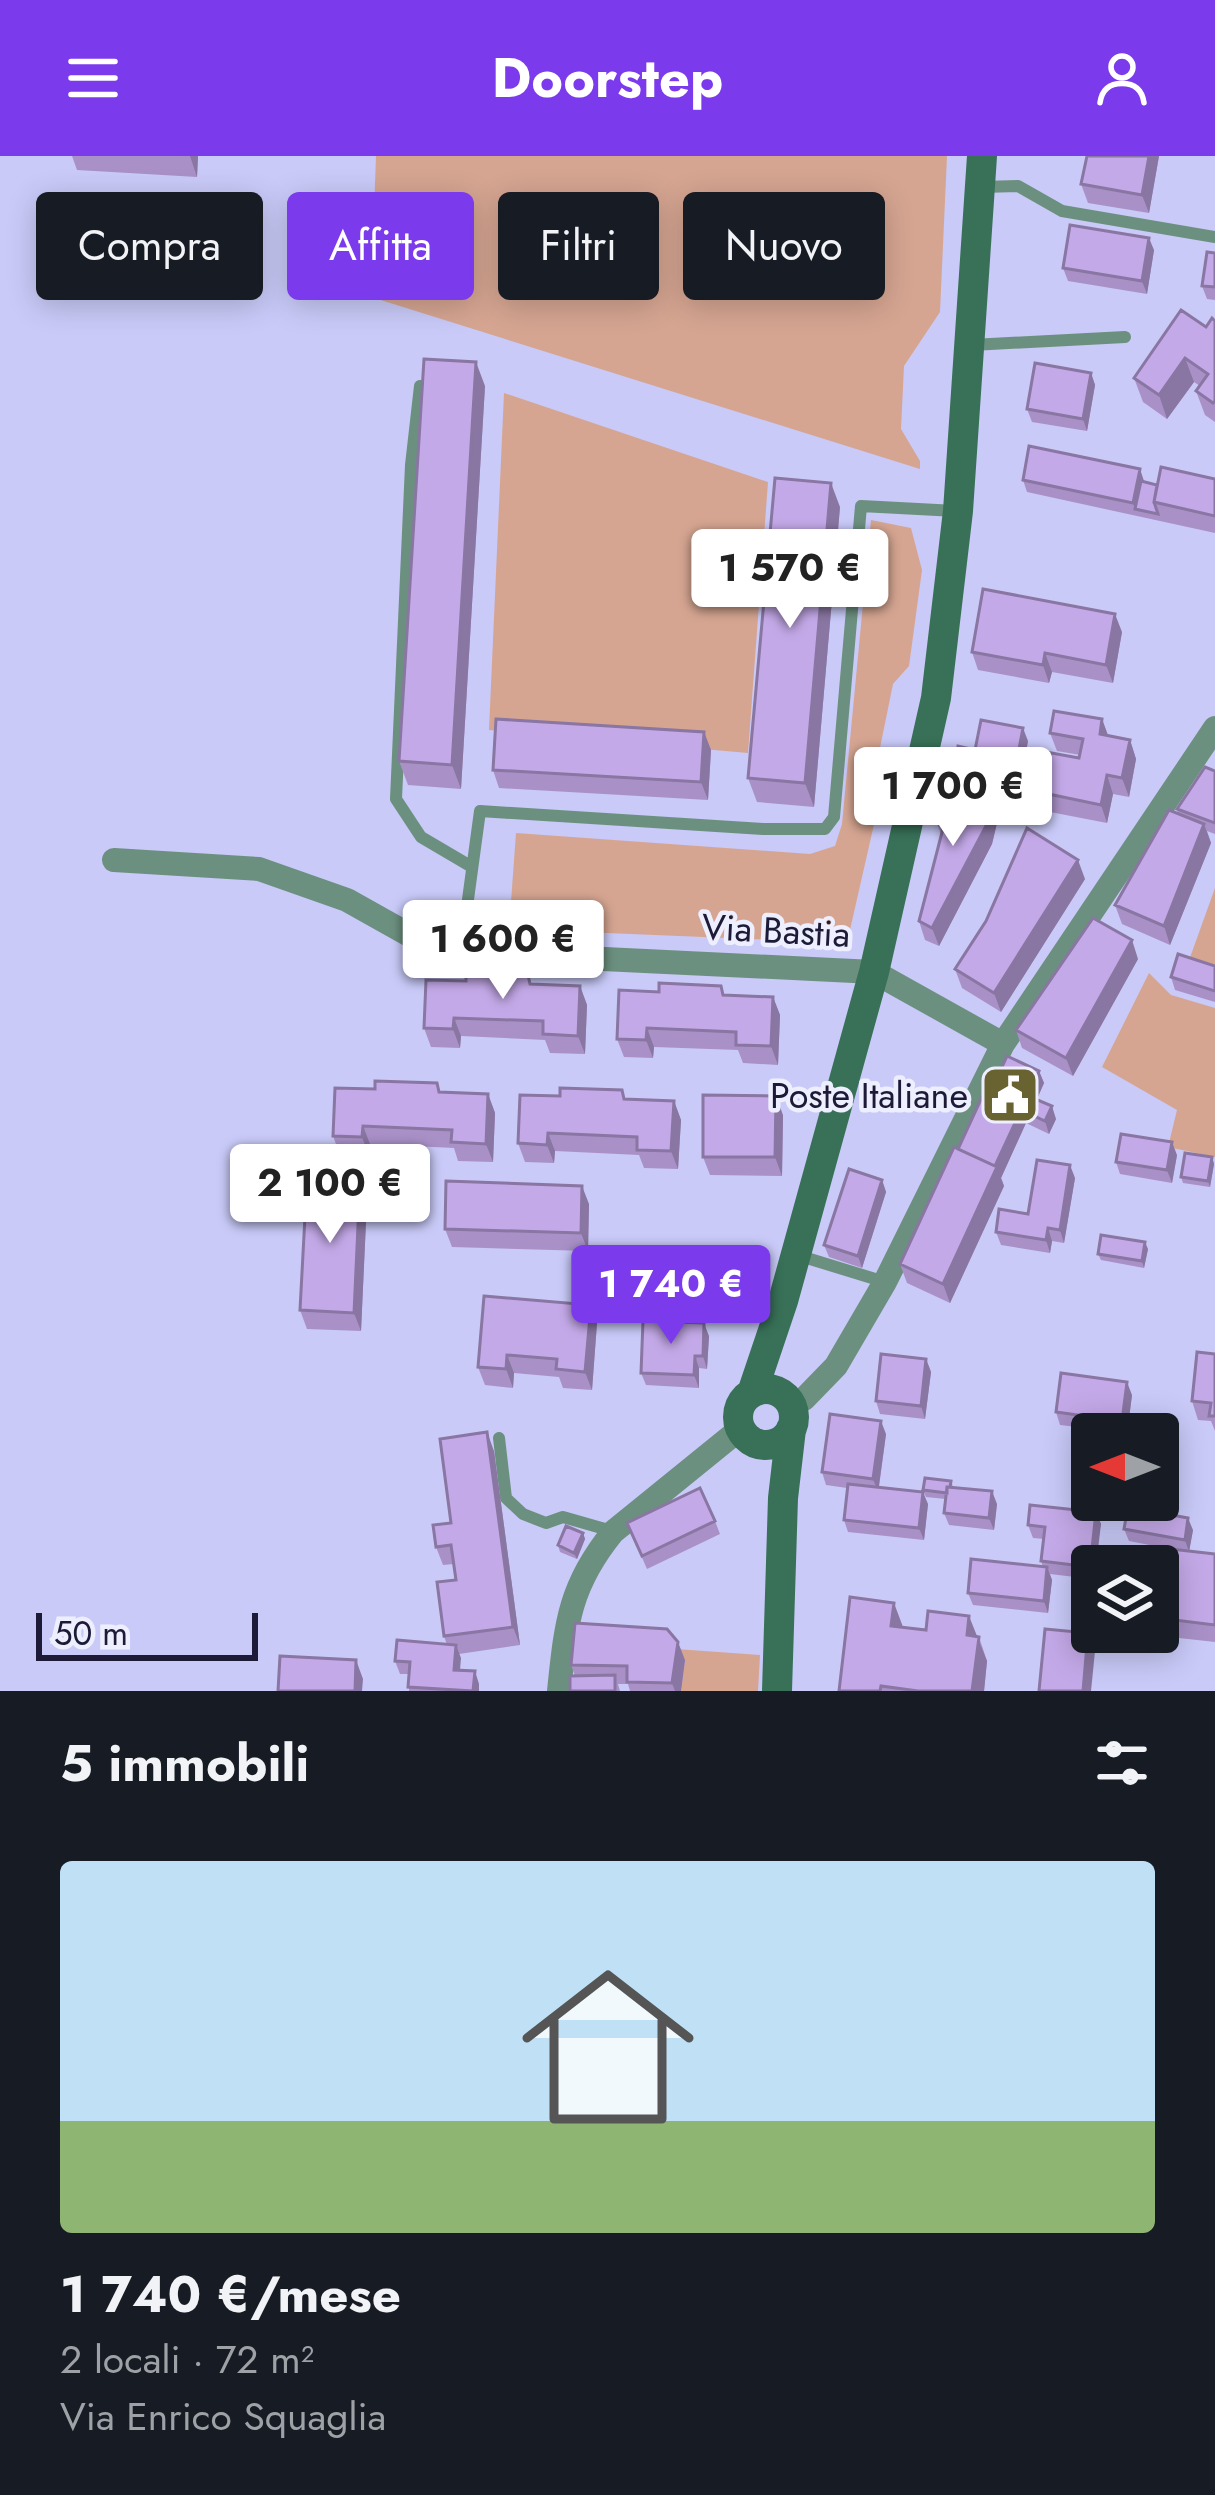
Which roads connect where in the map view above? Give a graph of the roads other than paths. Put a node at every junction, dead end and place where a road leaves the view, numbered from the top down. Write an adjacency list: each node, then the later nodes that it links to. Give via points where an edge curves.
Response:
1 (981, 171): 2 (lane, via 1062,211); 4 (street)
2 (1215, 237)
3 (1125, 338): 4 (lane)
4 (970, 345): 6 (street)
5 (420, 386): 9 (lane, via 396,799 421,837)
6 (958, 511): 9 (lane, via 861,506 834,817 825,829 480,811); 11 (street, via 936,698)
7 (1215, 728): 12 (street)
8 (114, 860): 10 (street, Via Bastia, via 259,869 347,900 438,951)
9 (472, 867): 10 (lane)
10 (460, 952): 11 (street, Via Bastia)
11 (874, 972): 12 (street, Via Bastia); 13 (street)
12 (1003, 1044): 14 (street)
13 (796, 1255): 14 (lane); 15 (street, via 773,1335)
14 (885, 1282): 15 (street, via 836,1366 804,1399)
15 (777, 1404): 16 (street, via 741,1405); 16 (street, via 780,1441); 18 (street)
16 (748, 1437): 18 (street); 19 (street)
17 (499, 1438): 19 (lane, via 506,1498 523,1514)
18 (782, 1498): 21 (street)
19 (613, 1532): 20 (street, via 580,1575)
20 (559, 1691)
21 (777, 1691)

